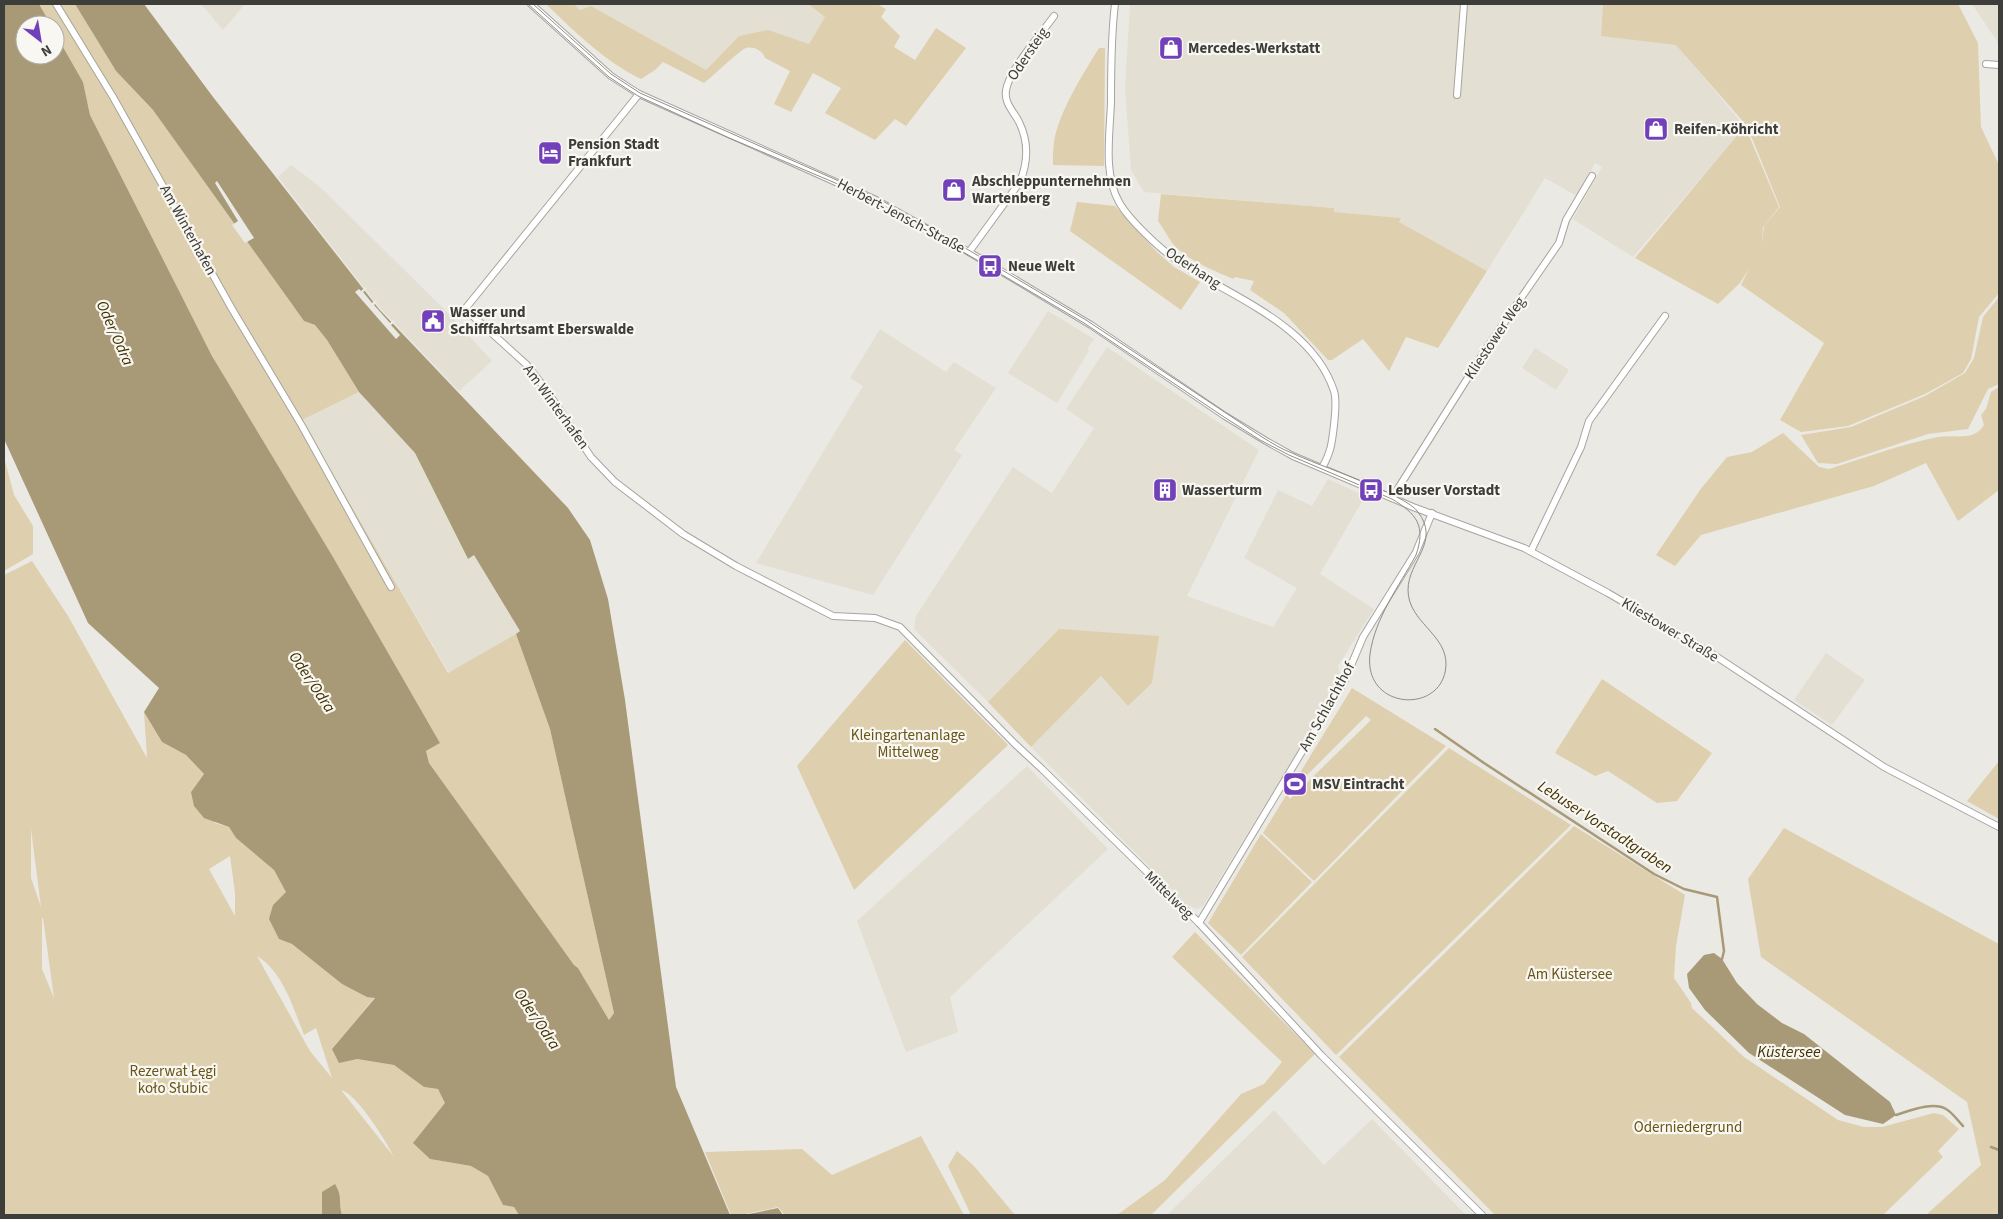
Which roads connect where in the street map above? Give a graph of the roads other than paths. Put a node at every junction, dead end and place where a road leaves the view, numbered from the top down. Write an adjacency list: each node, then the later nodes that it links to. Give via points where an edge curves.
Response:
1 (56, 4): 17 (street, Am Winterhafen, via 302,426)
2 (531, 4): 8 (street, Herbert-Jensch-Straße, via 611,76)
3 (1115, 4): 13 (street, Oderhang, via 1110,164 1119,203 1177,261 1263,310 1313,355 1335,393 1331,452)
4 (1464, 4): 9 (street)
5 (1054, 16): 11 (street, Odersteig, via 1006,87 1008,106 1026,141 1025,169 1020,182)
6 (1986, 64): 7 (street)
7 (1999, 65)
8 (639, 94): 11 (street, Herbert-Jensch-Straße, via 876,200); 18 (street, Am Winterhafen, via 465,309 527,365 591,456 615,482 691,538 736,566)
9 (1457, 95)
10 (1592, 176): 14 (street, Kliestower Weg, via 1566,220 1559,243 1486,349)
11 (969, 252): 13 (street, Herbert-Jensch-Straße, via 1105,334 1266,442)
12 (1665, 316): 16 (street, via 1589,421 1581,447)
13 (1322, 468): 14 (street, Kliestower Straße)
14 (1392, 498): 15 (street, Kliestower Straße)
15 (1432, 514): 16 (street, Kliestower Straße); 20 (street, Am Schlachthof, via 1416,552 1363,637 1345,680)
16 (1531, 551): 19 (street, Kliestower Straße, via 1714,655 1884,767)
17 (391, 588)
18 (833, 616): 20 (street, Mittelweg, via 875,618 900,627)
19 (1999, 827)
20 (1199, 923): 21 (street, Mittelweg, via 1321,1055)
21 (1482, 1215)

